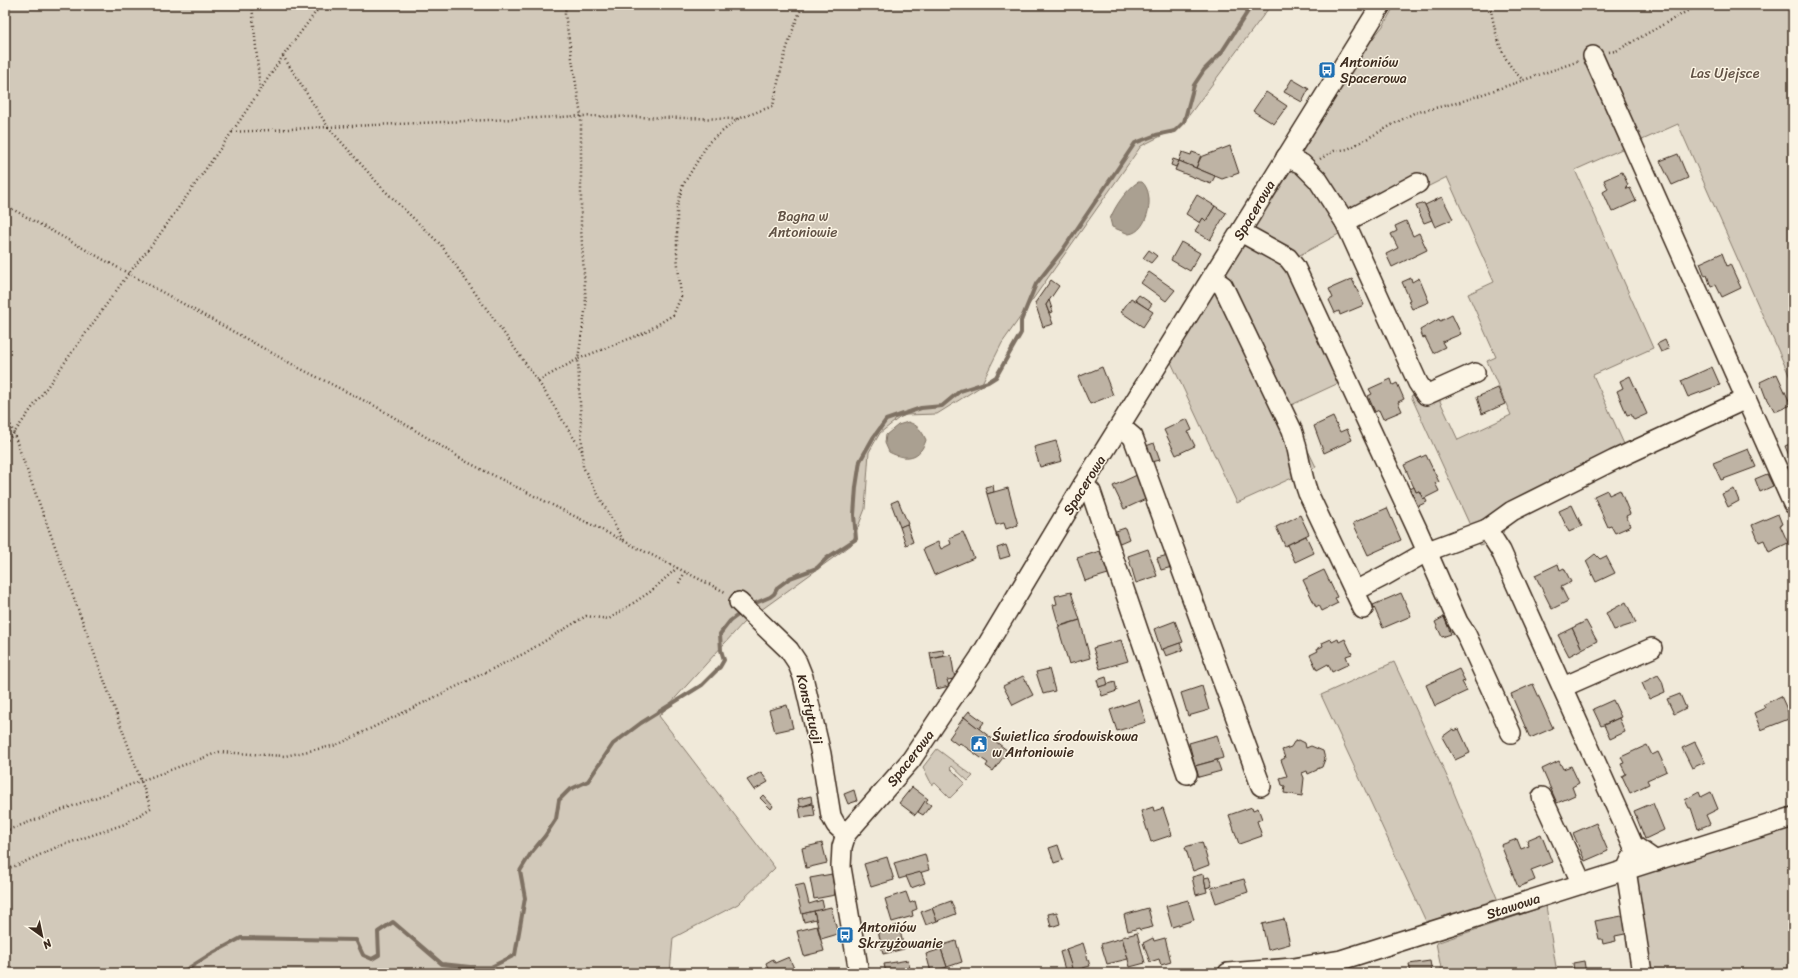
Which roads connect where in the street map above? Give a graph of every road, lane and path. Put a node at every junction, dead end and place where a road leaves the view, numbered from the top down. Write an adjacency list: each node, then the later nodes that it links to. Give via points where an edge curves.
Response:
1 (252, 5): 11 (path)
2 (321, 5): 8 (path)
3 (566, 5): 12 (path, via 565,14)
4 (803, 5): 13 (path, via 792,30 779,73 773,106)
5 (1382, 5): 16 (street, Spacerowa)
6 (1490, 5): 10 (path, via 1496,36 1512,71)
7 (1698, 5): 9 (path, via 1616,51)
8 (283, 56): 11 (path); 14 (path)
9 (1593, 56): 10 (path); 26 (street)
10 (1523, 80): 16 (path, via 1460,102 1414,113 1348,149 1334,151 1318,160)
11 (260, 90): 15 (path)
12 (581, 116): 13 (path); 14 (path); 23 (path, via 581,228 586,305)
13 (738, 119): 23 (path, via 709,142 683,186 677,207 677,256 681,297 673,315 644,334)
14 (328, 128): 15 (path); 25 (path, via 383,189 441,245)
15 (232, 132): 21 (path)
16 (1294, 161): 19 (street, via 1318,180); 20 (street, Spacerowa)
17 (1418, 183): 19 (street)
18 (5, 205): 21 (path)
19 (1345, 222): 24 (street, via 1418,383 1426,395)
20 (1241, 232): 22 (street, Spacerowa); 36 (street, via 1288,258 1295,267)
21 (129, 273): 29 (path); 35 (path, via 299,368 377,407 467,462)
22 (1212, 278): 28 (street, Spacerowa); 40 (street, via 1223,286 1292,430 1308,493)
23 (578, 359): 25 (path); 31 (path)
24 (1475, 373)
25 (538, 381): 31 (path)
26 (1746, 399): 33 (street); 34 (street, via 1512,511)
27 (5, 410): 29 (path)
28 (1120, 426): 32 (street, Spacerowa); 48 (street, via 1133,437)
29 (14, 433): 30 (path); 47 (path)
30 (5, 443)
31 (582, 451): 35 (path, via 583,467)
32 (1084, 485): 46 (street, via 1091,492); 52 (street, Spacerowa, via 980,657 922,744 902,771)
33 (1793, 504)
34 (1487, 529): 36 (street); 44 (street, via 1500,551)
35 (623, 541): 37 (path)
36 (1428, 551): 40 (street); 45 (street, via 1458,622 1466,634)
37 (677, 568): 38 (path); 47 (path, via 650,592 609,619 586,616 525,653 337,745 284,756 219,752)
38 (685, 572): 39 (path); 41 (path, via 724,591)
39 (679, 583)
40 (1355, 590): 42 (street)
41 (739, 602): 52 (street, Konstytucji, via 789,650 797,662 803,677 821,754 831,816)
42 (1363, 609)
43 (1652, 648): 44 (street)
44 (1563, 687): 53 (street)
45 (1511, 733)
46 (1187, 774)
47 (141, 781): 51 (path); 55 (path, via 151,808 125,824 57,847)
48 (1261, 786)
49 (1542, 797): 57 (street)
50 (1793, 817): 54 (street, Stawowa)
51 (5, 831)
52 (846, 834): 59 (street, Spacerowa, via 842,847 841,867)
53 (1633, 845): 54 (street); 56 (street)
54 (1656, 861): 56 (street, Stawowa)
55 (5, 869)
56 (1626, 870): 57 (street, Stawowa); 61 (street)
57 (1582, 884): 58 (street, Stawowa)
58 (1338, 967): 60 (street, Stawowa)
59 (859, 973)
60 (1228, 973)
61 (1642, 973)

